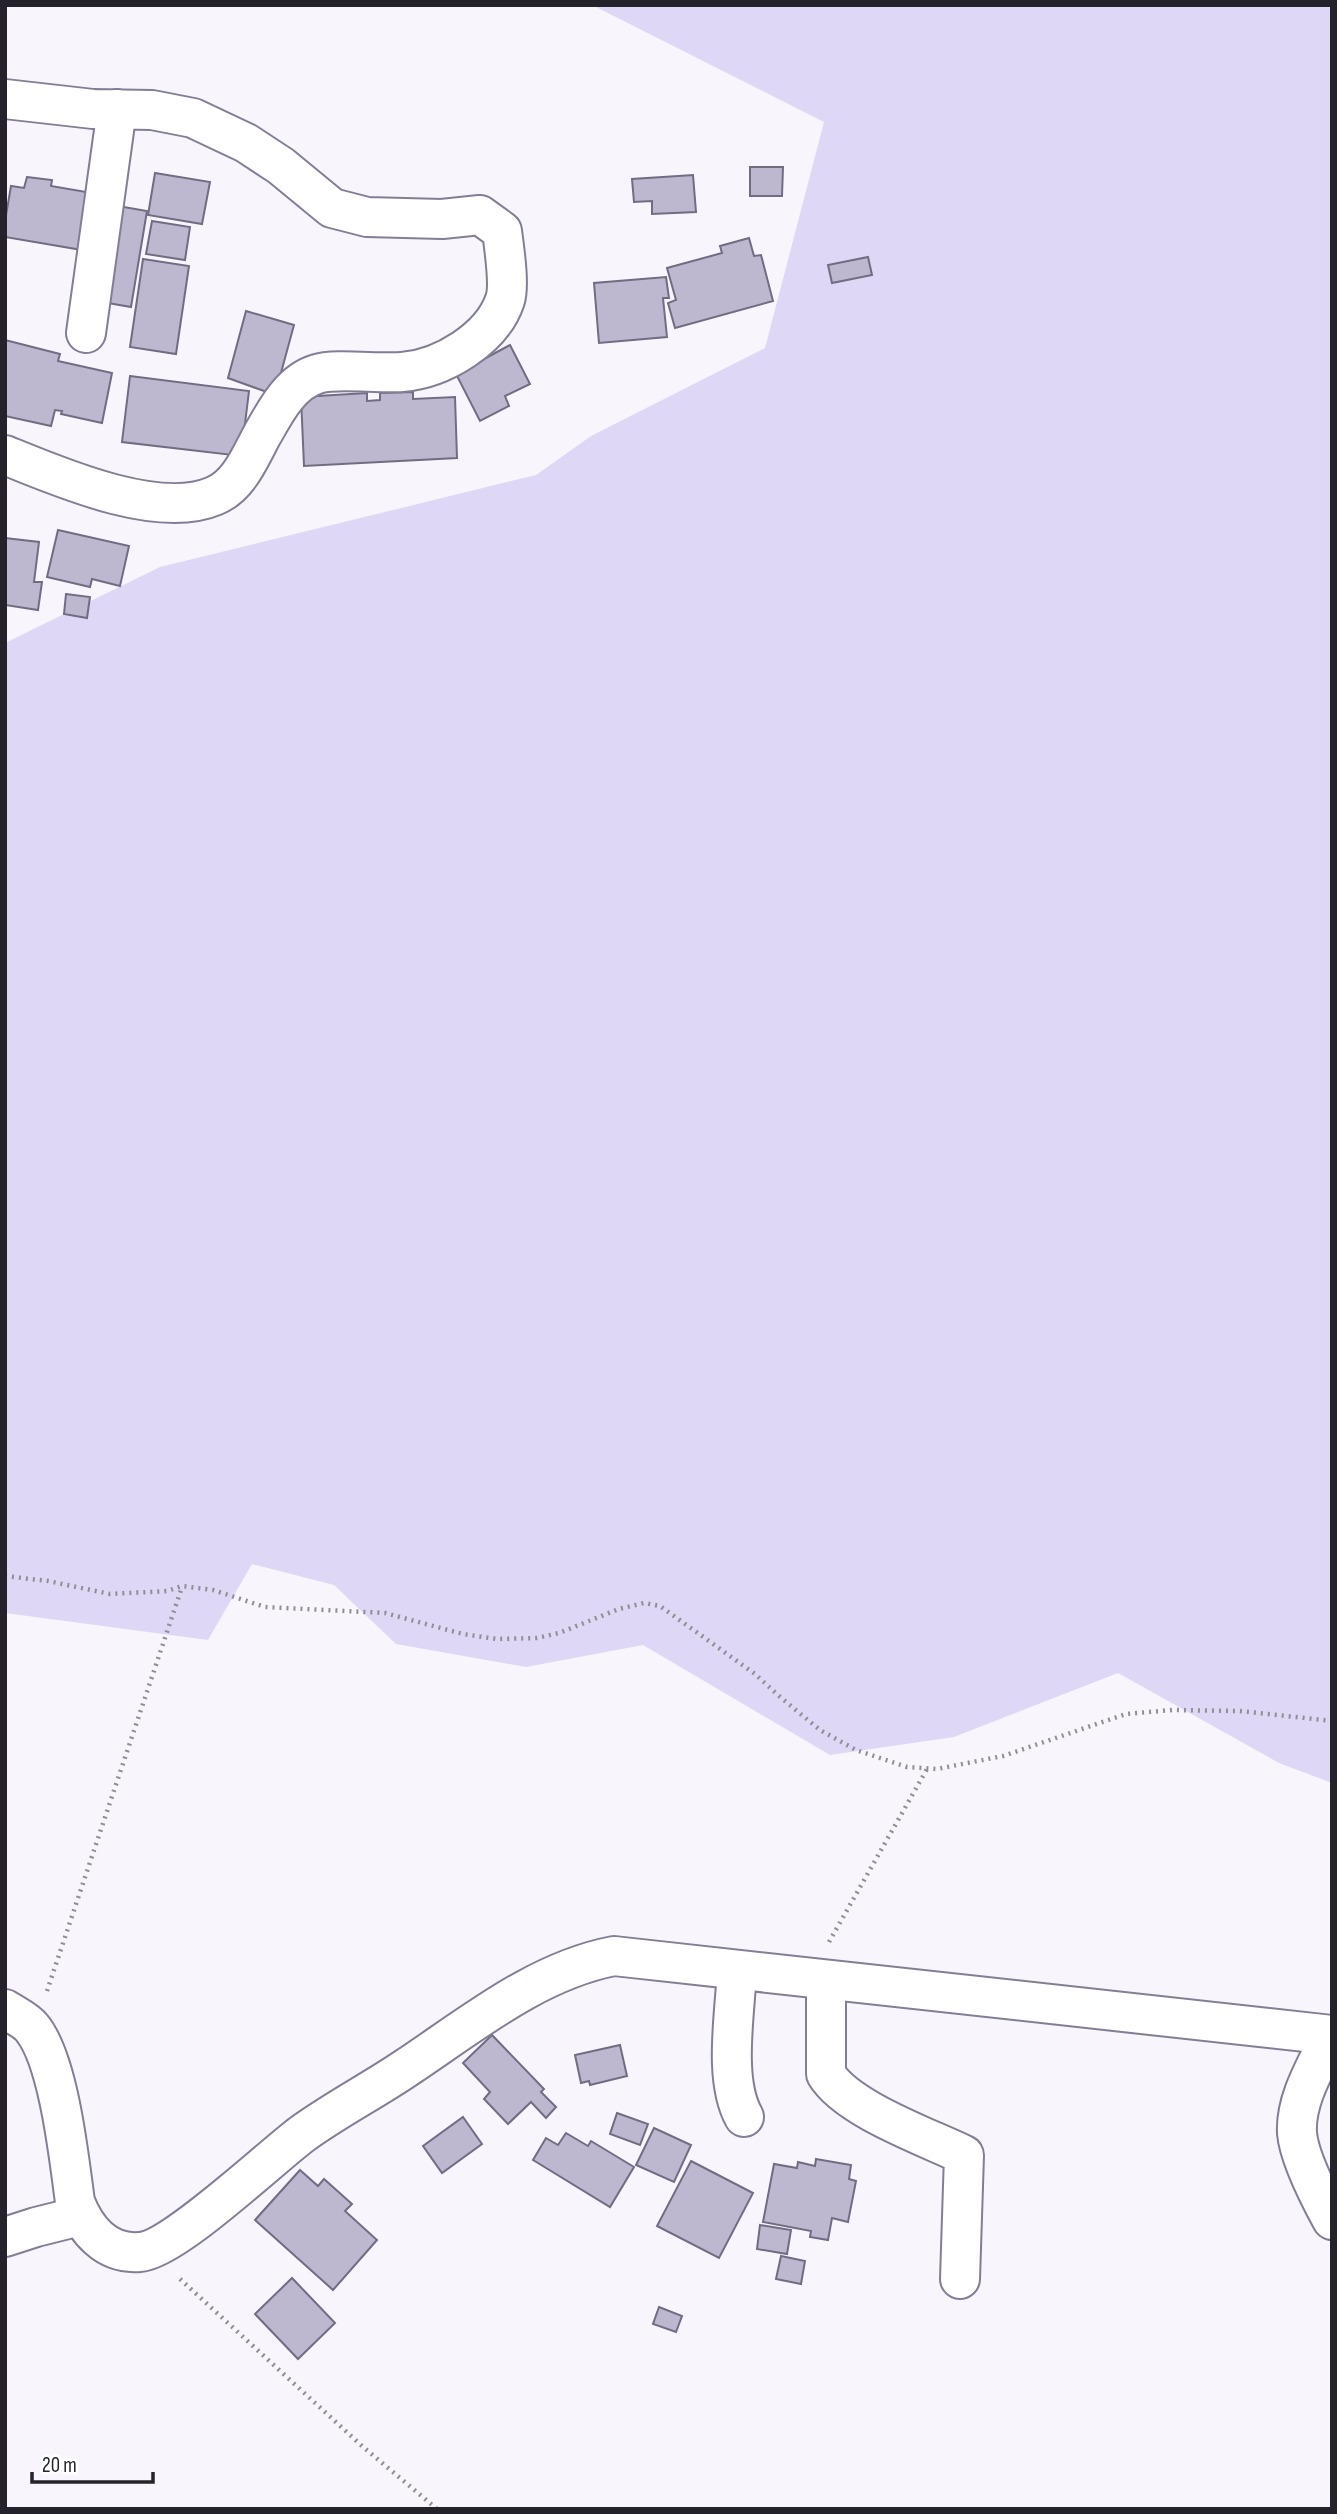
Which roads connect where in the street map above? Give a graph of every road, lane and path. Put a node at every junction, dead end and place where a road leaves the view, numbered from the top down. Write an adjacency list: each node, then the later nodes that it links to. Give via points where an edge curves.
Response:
1 (5, 99): 2 (street)
2 (117, 109): 3 (street); 4 (street, via 152,110 204,123 281,166 332,208 395,219 480,215 502,231 506,298 492,325 465,348 427,367 403,372 318,373 297,384 274,412 240,476 215,496 178,504 131,499)
3 (86, 333)
4 (5, 455)
5 (5, 1576): 6 (path, via 110,1594)
6 (182, 1586): 8 (path, via 214,1590 265,1607 385,1613 497,1639 537,1638 618,1609 644,1603 660,1606 755,1674 820,1730 856,1750); 11 (path)
7 (1332, 1721): 8 (path, via 1239,1711 1126,1714 1003,1756)
8 (927, 1769): 10 (path)
9 (737, 1970): 10 (street); 13 (street, via 732,2084); 17 (street, via 614,1955 566,1968 304,2133 183,2231)
10 (818, 1979): 12 (street); 18 (street, via 826,2074 832,2084 889,2120 964,2155)
11 (20, 2020): 14 (street, via 43,2046 57,2091)
12 (1331, 2035): 15 (street, via 1304,2092 1297,2134 1314,2186)
13 (744, 2117)
14 (80, 2216): 16 (street); 17 (street, via 107,2246 123,2252)
15 (1332, 2220)
16 (5, 2237)
17 (149, 2250): 19 (path)
18 (960, 2279)
19 (437, 2509)

